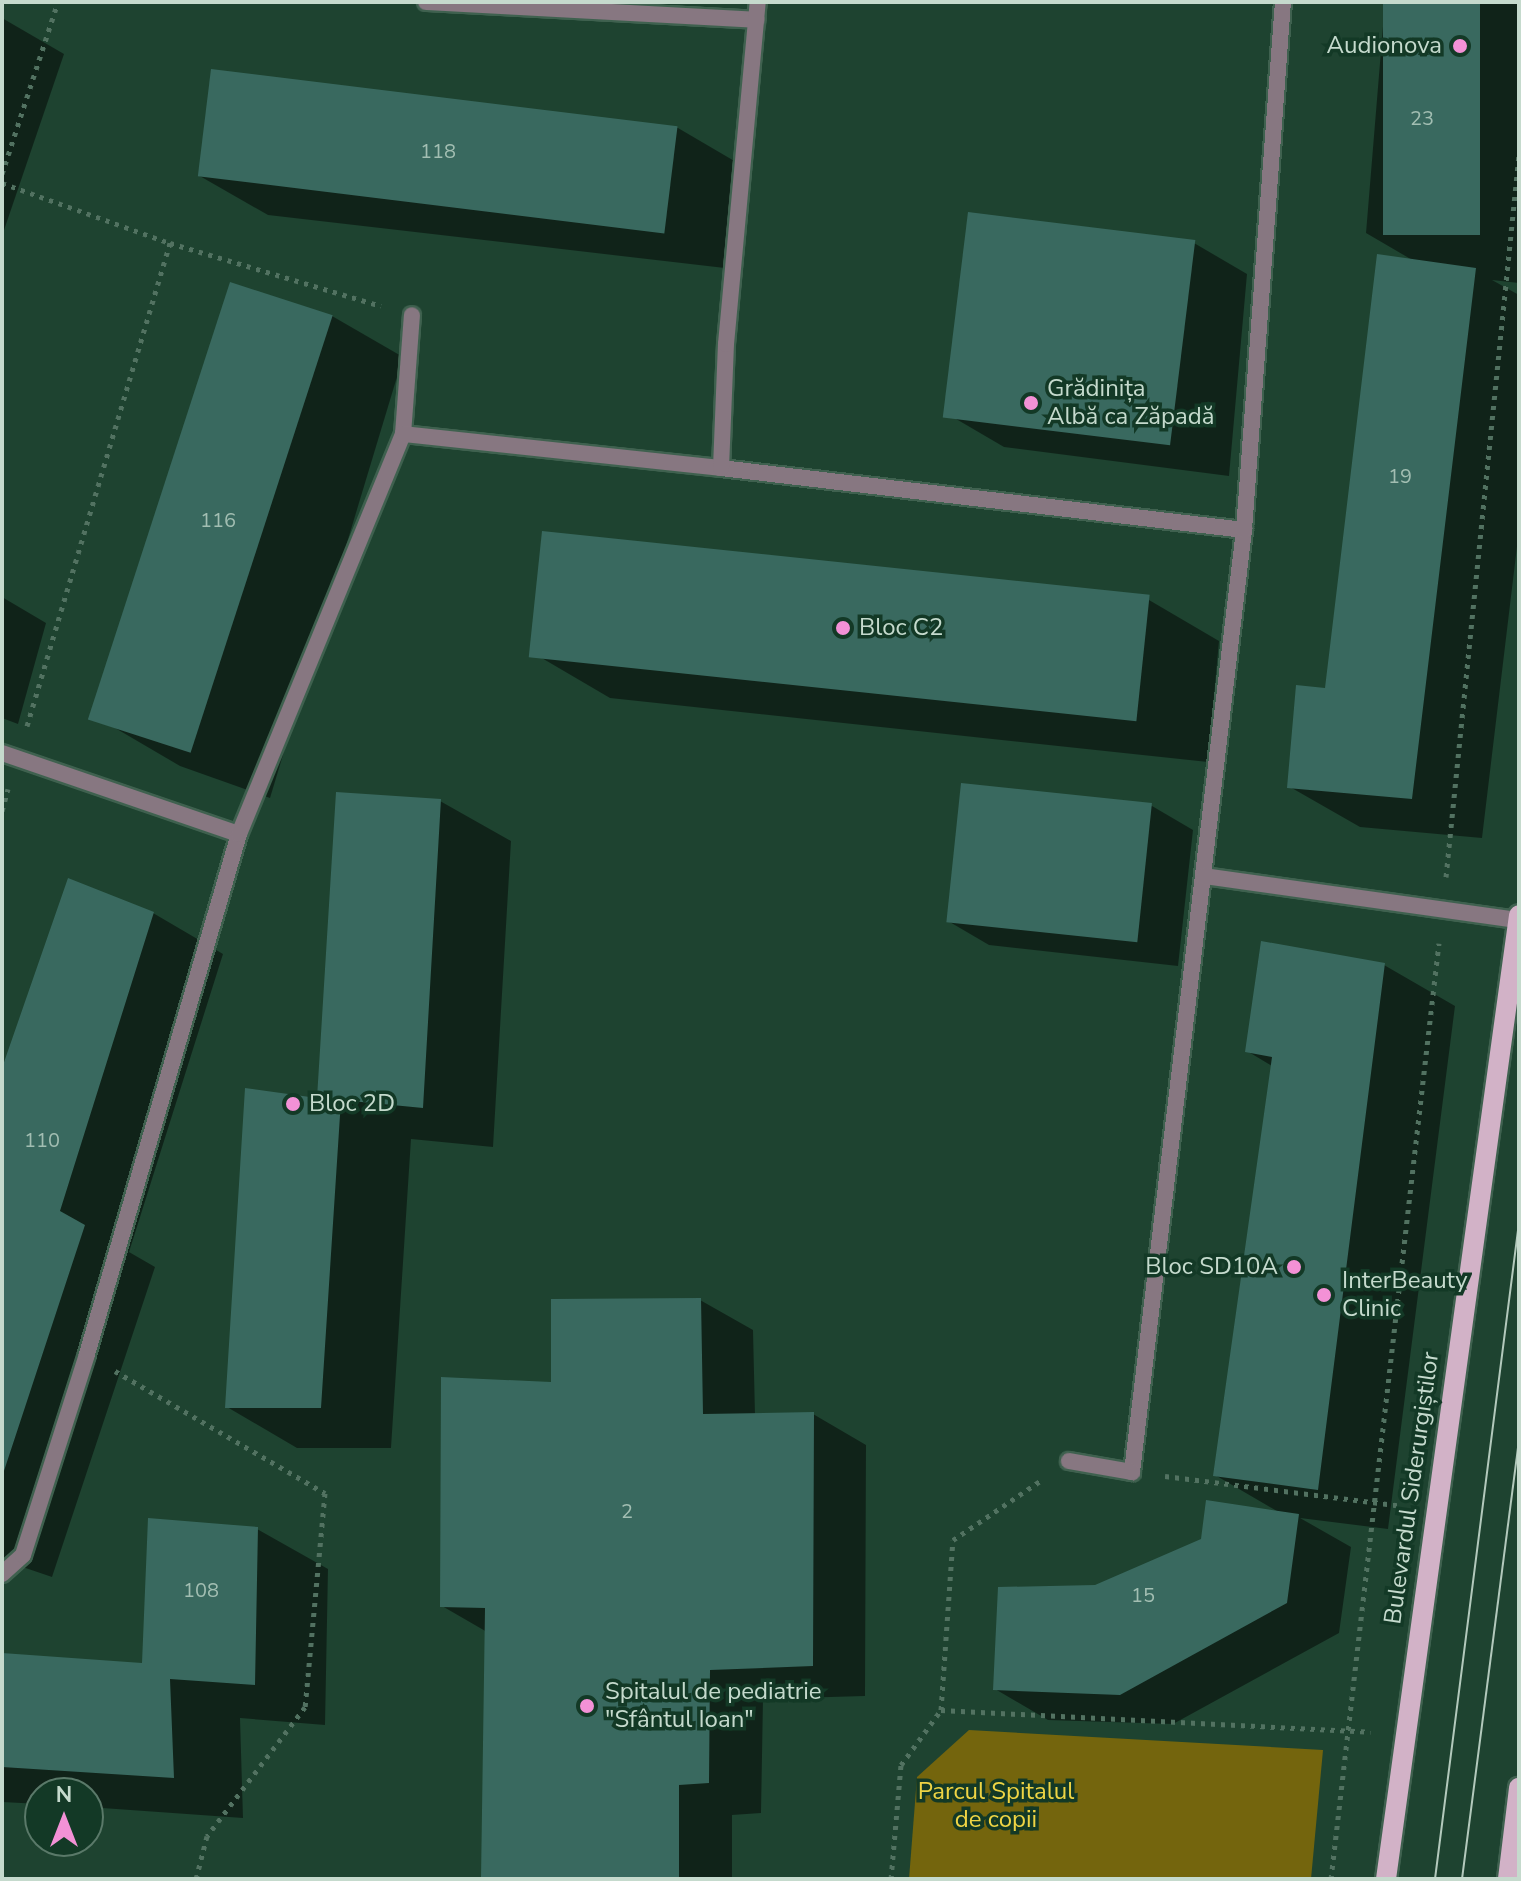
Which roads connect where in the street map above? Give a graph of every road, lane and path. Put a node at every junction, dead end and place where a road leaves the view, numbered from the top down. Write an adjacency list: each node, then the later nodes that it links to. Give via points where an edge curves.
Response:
1 (58, 2): 7 (path)
2 (426, 2): 5 (lane)
3 (758, 2): 5 (lane)
4 (1283, 2): 13 (lane)
5 (757, 20): 12 (lane, via 726,344)
6 (1519, 154): 17 (path)
7 (2, 174)
8 (2, 183): 9 (path)
9 (170, 243): 10 (path); 14 (path)
10 (412, 315): 11 (lane)
11 (403, 434): 12 (lane); 15 (lane)
12 (721, 468): 13 (lane)
13 (1244, 530): 16 (lane)
14 (10, 755): 15 (lane)
15 (239, 834): 19 (lane)
16 (1204, 876): 17 (lane); 21 (lane)
17 (1443, 909): 18 (lane); 22 (path)
18 (1519, 917): 23 (main road, Bulevardul Siderurgiștilor)
19 (87, 1354): 24 (lane, via 23,1555); 29 (path, via 325,1493 305,1707 207,1836)
20 (1069, 1461): 21 (lane); 25 (path, via 953,1540)
21 (1132, 1472): 22 (path)
22 (1376, 1504): 23 (path); 26 (path)
23 (1435, 1510): 27 (main road, Bulevardul Siderurgiștilor)
24 (2, 1574)
25 (941, 1710): 26 (path); 30 (path, via 901,1765)
26 (1350, 1730): 27 (path); 31 (path)
27 (1404, 1735): 32 (main road, Bulevardul Siderurgiștilor)
28 (1519, 1788): 33 (main road)
29 (196, 1879)
30 (891, 1879)
31 (1331, 1879)
32 (1386, 1879)
33 (1508, 1879)

